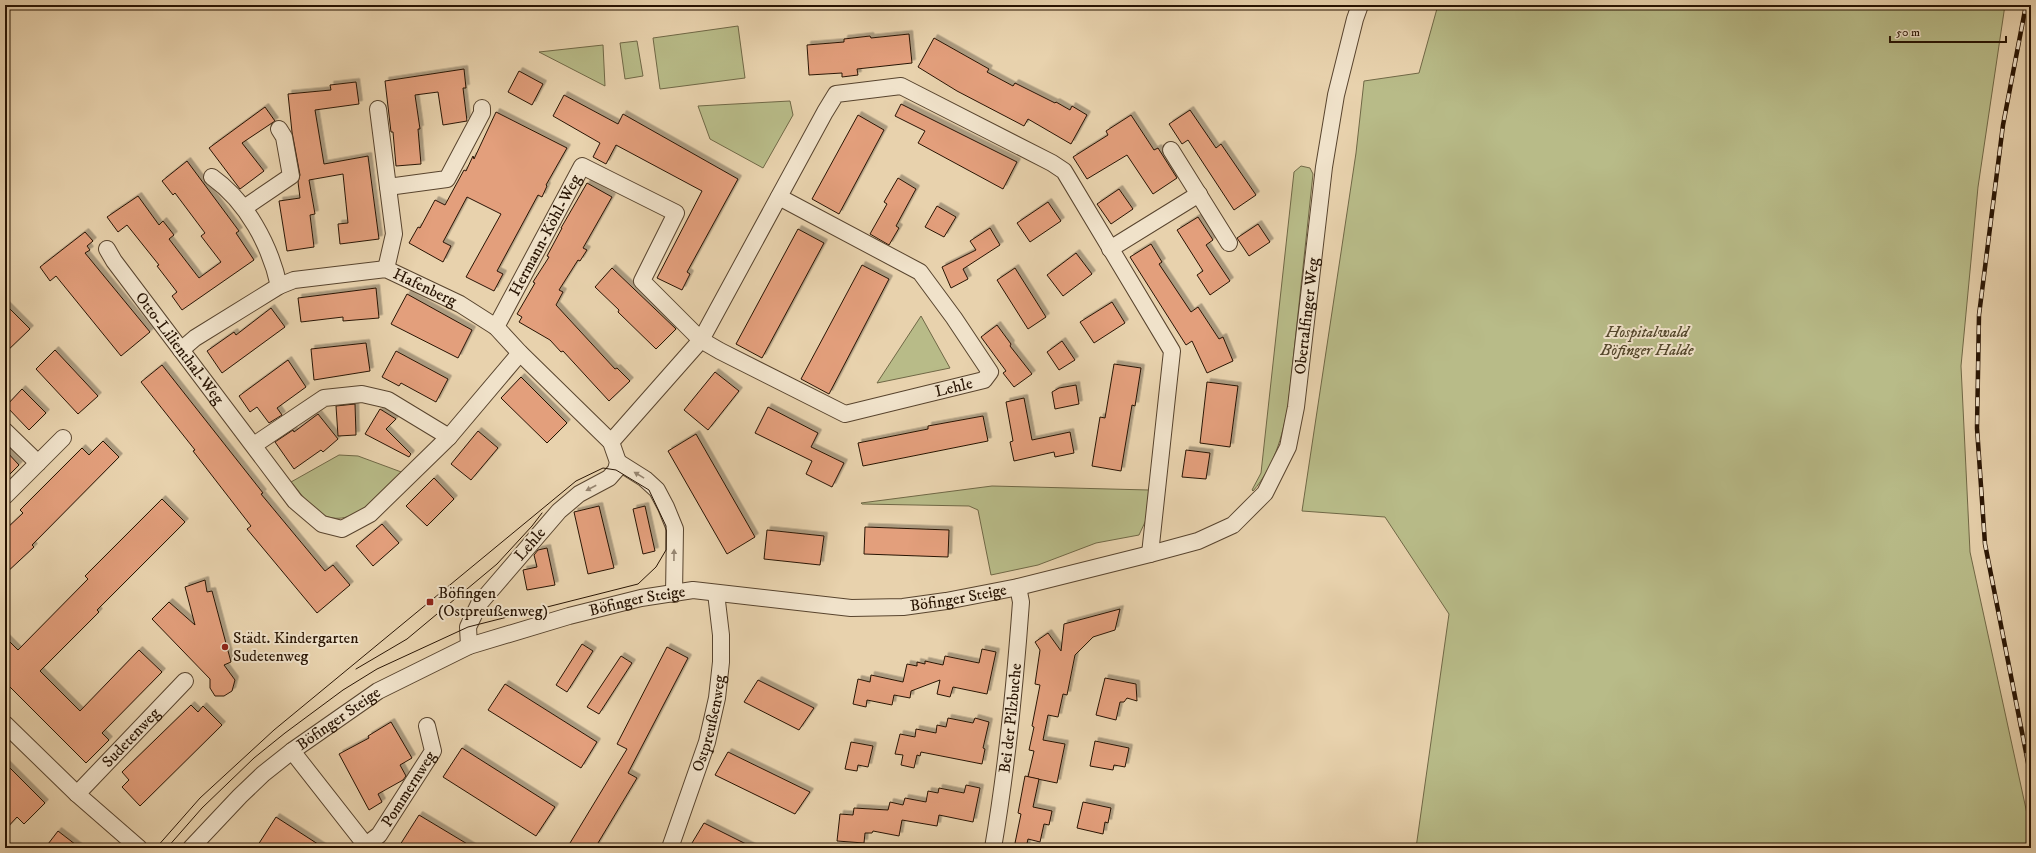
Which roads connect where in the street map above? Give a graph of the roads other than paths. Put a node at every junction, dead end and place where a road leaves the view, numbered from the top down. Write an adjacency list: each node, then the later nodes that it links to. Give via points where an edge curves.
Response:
1 (1360, 5): 28 (street, Obertalfinger Weg, via 1354,19 1336,95 1324,167 1296,407 1288,447 1265,493 1233,525 1198,541)
2 (482, 108): 7 (street, via 482,113 447,179)
3 (378, 109): 7 (street)
4 (279, 129): 10 (street, via 284,137 290,176)
5 (1170, 150): 8 (street)
6 (212, 177): 10 (street, via 224,185)
7 (388, 187): 14 (street, via 394,234)
8 (1199, 194): 11 (street); 13 (street)
9 (779, 197): 13 (street, via 836,94 901,86 1064,171); 17 (street); 17 (street, Lehle, via 920,272 990,372 984,380 845,414)
10 (244, 208): 15 (street, via 267,246)
11 (1229, 243)
12 (107, 249): 18 (street, Otto-Lilienthal-Weg)
13 (1110, 249): 28 (street, via 1172,351)
14 (386, 269): 15 (street, Hafenberg, via 294,280); 16 (street, Hafenberg, via 460,304)
15 (279, 286): 18 (street, Hafenberg)
16 (496, 327): 17 (street, Hermann-Köhl-Weg, via 582,166 676,213 642,281); 19 (street, Hafenberg)
17 (701, 340): 23 (street)
18 (181, 350): 24 (street, Otto-Lilienthal-Weg)
19 (520, 354): 21 (street, Otto-Lilienthal-Weg); 23 (street, Hafenberg)
20 (5, 431): 26 (street)
21 (449, 437): 24 (street, via 388,400 362,394 324,398); 24 (street, Otto-Lilienthal-Weg, via 370,514 342,529 322,524 295,502)
22 (63, 438): 26 (street)
23 (611, 442): 25 (street)
24 (254, 445)
25 (618, 462): 31 (street, one-way to 25, via 675,530 666,507 657,490 645,478); 32 (street, Lehle, one-way to 32, via 616,470 609,478 579,494 559,511 479,604 468,627)
26 (38, 463): 27 (street)
27 (5, 496)
28 (1150, 554): 29 (street, Böfinger Steige)
29 (1018, 587): 30 (street, Böfinger Steige, via 903,607 852,608); 42 (street, Bei der Pilzbuche, via 1021,602 1011,725)
30 (716, 593): 31 (street, Böfinger Steige, via 693,590); 41 (street, Ostpreußenweg, via 721,635 717,698 707,742)
31 (674, 594): 32 (street, Böfinger Steige, via 641,598 569,616)
32 (469, 646): 36 (street, Böfinger Steige, via 378,691)
33 (185, 681): 37 (street, Sudetenweg)
34 (5, 724): 37 (street)
35 (427, 726): 38 (street, Pommernweg, via 433,751 379,835)
36 (292, 751): 38 (street, Pommernweg); 40 (street, Böfinger Steige, via 240,796)
37 (77, 794): 39 (street)
38 (367, 847)
39 (139, 848)
40 (191, 848)
41 (670, 848)
42 (992, 848)

